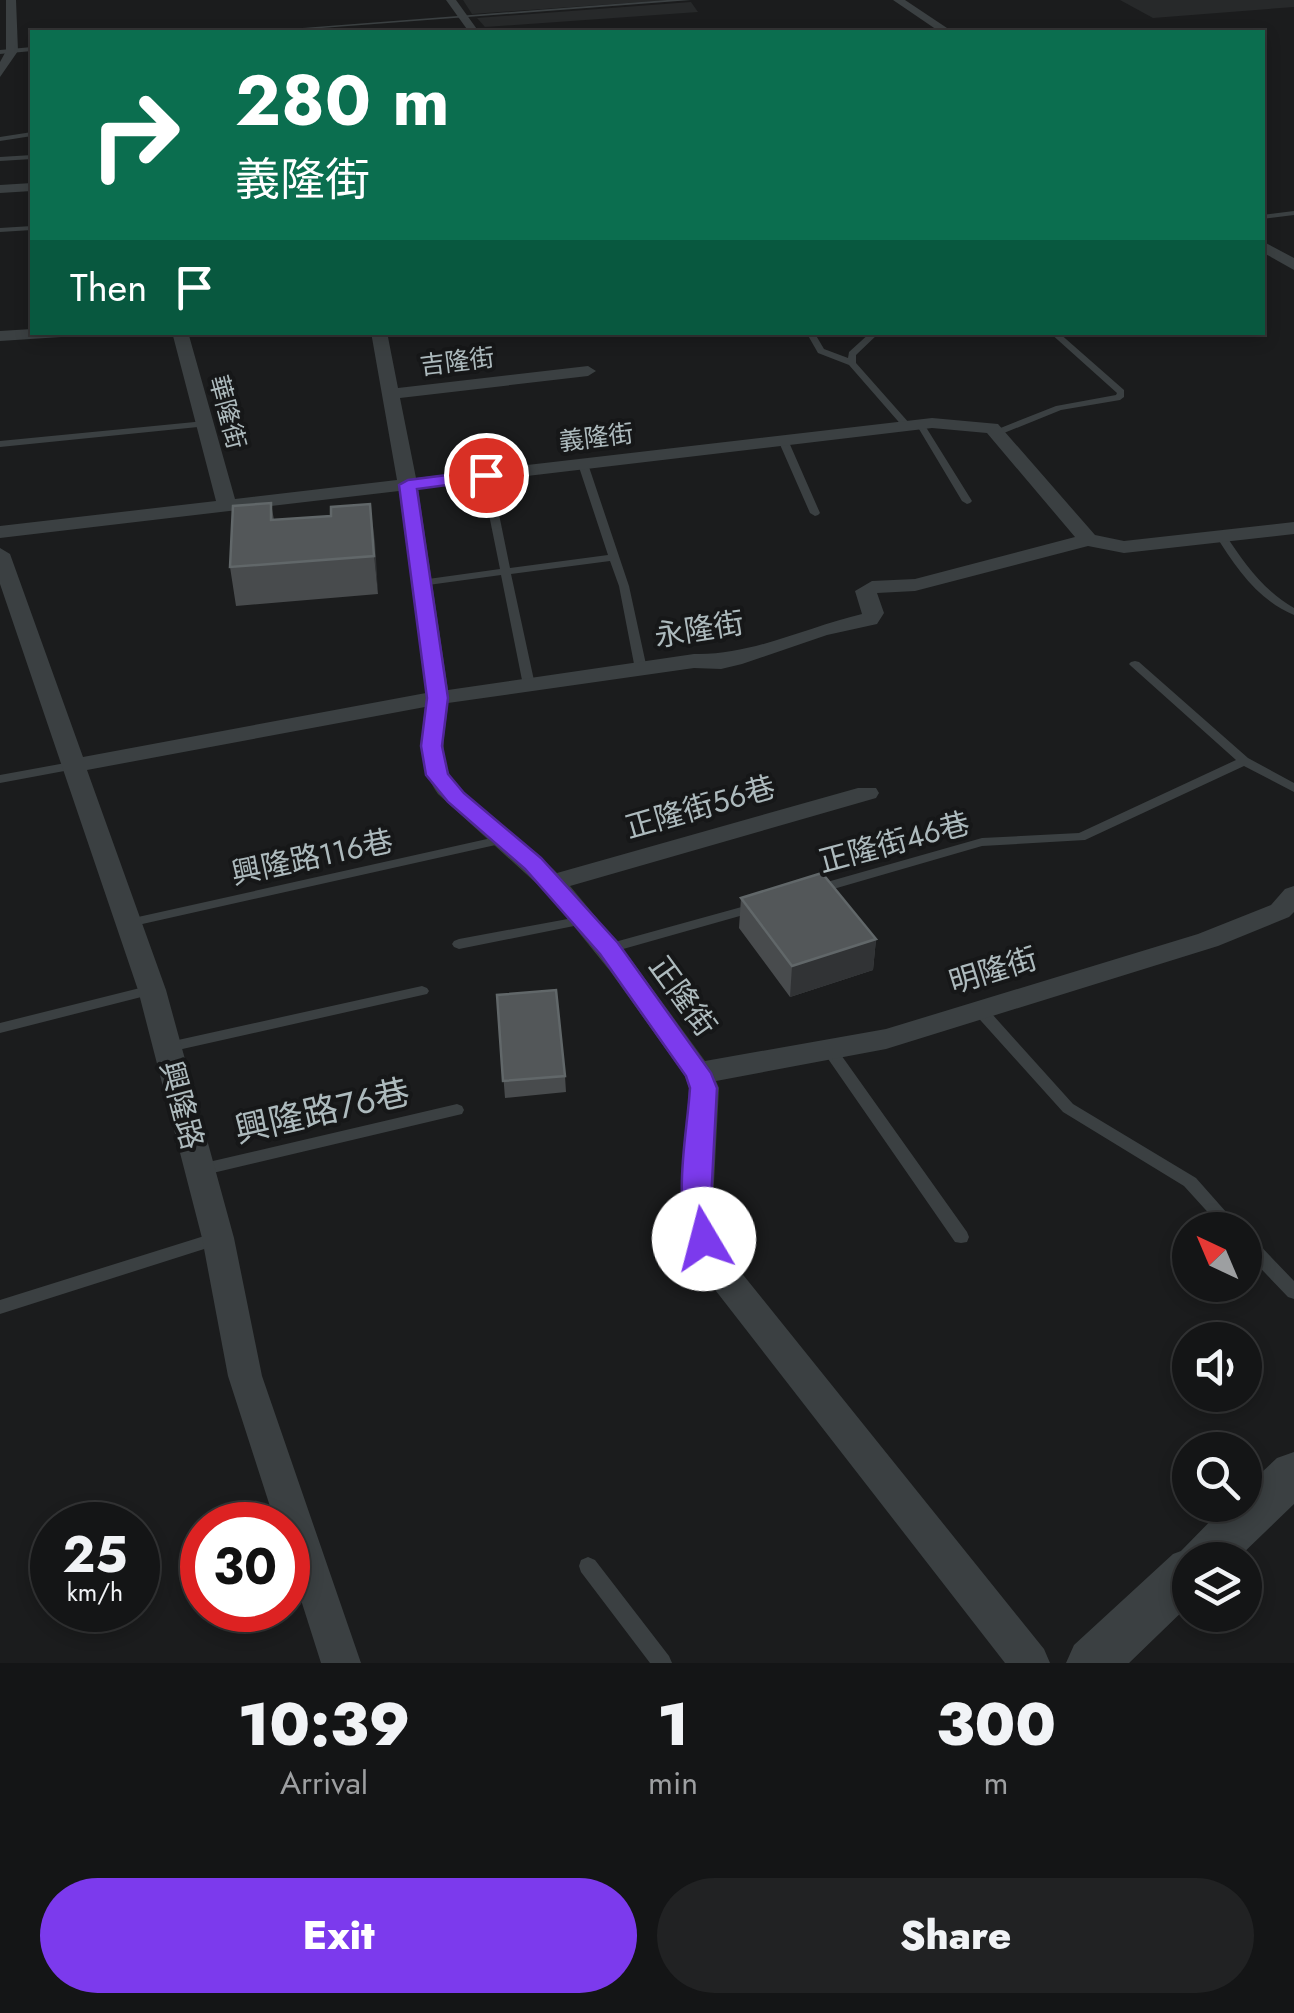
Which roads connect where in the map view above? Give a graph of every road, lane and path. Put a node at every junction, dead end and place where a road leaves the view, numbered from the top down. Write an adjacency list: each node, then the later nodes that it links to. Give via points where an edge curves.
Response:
1 (11, 0): 9 (street)
2 (450, 0): 5 (street)
3 (688, 0): 5 (lane)
4 (898, 0): 8 (street)
5 (462, 17): 6 (lane); 7 (street)
6 (281, 30)
7 (472, 30)
8 (943, 30)
9 (6, 51): 10 (street)
10 (0, 72)
11 (30, 134): 12 (lane)
12 (0, 138)
13 (30, 157): 14 (lane)
14 (0, 160)
15 (30, 187): 16 (street)
16 (0, 190)
17 (1294, 213): 18 (lane)
18 (1265, 216)
19 (30, 228): 20 (lane)
20 (0, 230)
21 (1265, 246): 22 (street)
22 (1294, 265)
23 (30, 334): 29 (street)
24 (181, 335): 33 (street, 華隆街)
25 (380, 335): 32 (street, 正隆街)
26 (812, 335): 30 (lane, via 821,351)
27 (873, 335): 30 (lane, via 852,354)
28 (1056, 335): 35 (lane, via 1120,397 1040,414)
29 (0, 336)
30 (852, 363): 34 (lane)
31 (588, 371): 32 (street, 吉隆街)
32 (391, 394): 40 (street, 正隆街)
33 (205, 424): 37 (lane); 42 (street, 華隆街)
34 (914, 425): 35 (street, 義隆街, via 983,424); 36 (street, 義隆街); 41 (lane)
35 (996, 433): 47 (street)
36 (783, 440): 38 (street, 義隆街); 43 (lane)
37 (0, 444)
38 (583, 464): 39 (street, 義隆街); 49 (lane)
39 (486, 475): 40 (street, 義隆街); 50 (lane)
40 (408, 485): 42 (street, 義隆街); 51 (street, 正隆街)
41 (967, 501)
42 (227, 506): 45 (street, 義隆街)
43 (816, 513)
44 (1294, 528): 46 (street, 永隆街)
45 (0, 532)
46 (1221, 536): 47 (street, 永隆街, via 1124,547); 52 (lane, via 1250,581)
47 (1088, 540): 54 (street, 永隆街, via 914,585 872,587 865,591 873,613 860,624 721,662)
48 (0, 554): 58 (street, 興隆路)
49 (614, 557): 50 (lane); 54 (lane)
50 (506, 571): 51 (lane); 55 (lane)
51 (421, 582): 56 (street, 正隆街)
52 (1294, 612)
53 (1134, 664): 57 (lane)
54 (641, 668): 55 (street, 永隆街)
55 (529, 685): 56 (street, 永隆街)
56 (437, 698): 58 (street, 永隆街); 62 (street, 正隆街, via 437,775)
57 (1244, 761): 60 (lane); 65 (lane, 正隆街46巷, via 1081,837 982,842)
58 (71, 766): 59 (lane); 68 (street, 興隆路)
59 (0, 779)
60 (1294, 788)
61 (867, 793): 63 (street, 正隆街56巷)
62 (505, 840): 63 (street, 正隆街); 68 (lane, 興隆路116巷)
63 (550, 883): 67 (street, 正隆街)
64 (1294, 895): 73 (street, 明隆街, via 1280,911 1208,940)
65 (794, 896)
66 (776, 901): 70 (lane)
67 (584, 920): 69 (lane); 70 (street, 正隆街)
68 (129, 923): 71 (street, 興隆路)
69 (459, 944)
70 (609, 948): 77 (street, 正隆街)
71 (152, 990): 74 (lane); 75 (street, 興隆路)
72 (422, 991): 75 (lane)
73 (978, 1008): 76 (street, 明隆街, via 886,1039); 80 (lane, via 1068,1108 1190,1182)
74 (0, 1028)
75 (166, 1048): 79 (street, 興隆路)
76 (829, 1049): 77 (street, 明隆街); 81 (lane)
77 (698, 1073): 92 (street, 正隆街, via 704,1088 696,1201 704,1239 728,1281)
78 (457, 1110): 79 (lane, 興隆路76巷)
79 (200, 1170): 82 (street, 興隆路)
80 (1218, 1212)
81 (961, 1237)
82 (218, 1238): 85 (lane); 90 (street, 興隆路, via 245,1376)
83 (1262, 1259): 84 (lane)
84 (1294, 1292)
85 (0, 1307)
86 (1294, 1473): 87 (street)
87 (1221, 1542)
88 (588, 1566): 91 (lane)
89 (1172, 1588): 93 (street)
90 (341, 1663)
91 (662, 1663)
92 (1030, 1663)
93 (1092, 1663)

